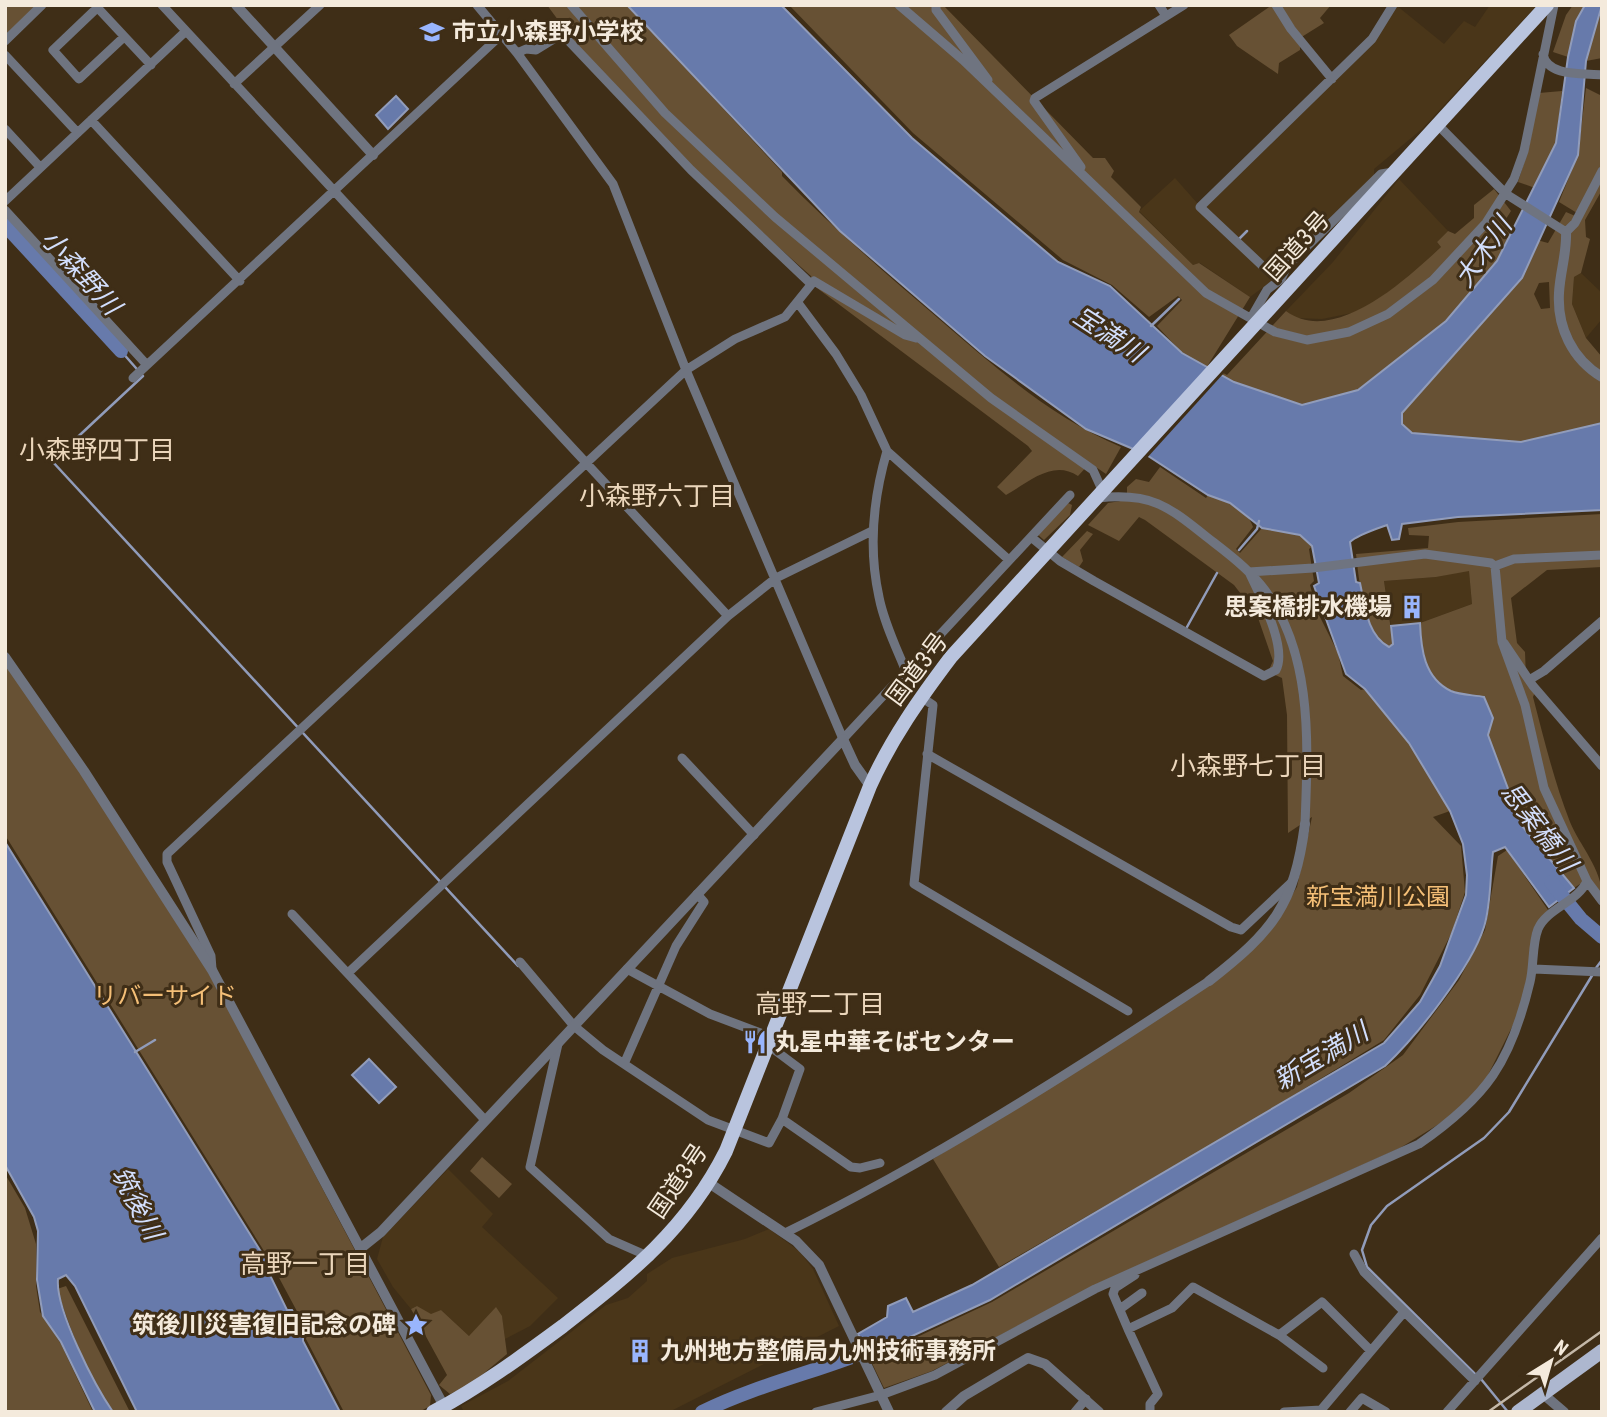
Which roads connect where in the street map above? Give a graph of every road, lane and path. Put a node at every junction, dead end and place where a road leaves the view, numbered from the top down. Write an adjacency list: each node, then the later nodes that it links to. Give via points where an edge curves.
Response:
1 (42, 5): 20 (street)
2 (162, 5): 17 (street)
3 (236, 5): 21 (street)
4 (477, 5): 18 (street)
5 (571, 5): 49 (street, via 710,158)
6 (899, 5): 29 (street)
7 (936, 5): 29 (street)
8 (1160, 5): 16 (street)
9 (1184, 5): 16 (street)
10 (1276, 5): 27 (street)
11 (1393, 5): 27 (street, via 1372,39)
12 (1547, 5): 31 (highway, 国道3号)
13 (1554, 5): 22 (street)
14 (317, 6): 21 (street)
15 (96, 7): 19 (street); 19 (street, via 53,50 79,79)
16 (1166, 16): 38 (street, via 1035,98)
17 (186, 31): 25 (street); 28 (street)
18 (501, 35): 23 (street); 34 (street)
19 (124, 37): 25 (street)
20 (5, 41)
21 (274, 47): 28 (street); 34 (street)
22 (1543, 52): 26 (street, via 1548,66); 40 (street, via 1527,142)
23 (517, 53): 46 (street, via 536,50 562,34 691,170); 51 (street, via 613,184)
24 (5, 55): 33 (street)
25 (151, 65): 30 (street)
26 (1602, 75)
27 (1332, 79): 44 (street, via 1200,207 1269,272 1280,274)
28 (234, 84): 39 (street)
29 (994, 90): 38 (street)
30 (91, 120): 33 (street); 45 (street)
31 (1437, 124): 36 (highway, 国道3号); 40 (street)
32 (5, 129): 35 (street)
33 (77, 132): 35 (street)
34 (373, 155): 39 (street)
35 (40, 167): 41 (street)
36 (1395, 171): 44 (street, via 1381,174); 48 (highway, 国道3号)
37 (1602, 171): 43 (street)
38 (1084, 175): 48 (street, via 1198,286)
39 (334, 192): 45 (street); 55 (street)
40 (1510, 197): 43 (street); 48 (street, via 1433,280 1369,325 1307,340)
41 (5, 201)
42 (5, 210): 50 (street)
43 (1566, 232): 52 (street, via 1559,293 1565,334 1580,359)
44 (1287, 266): 48 (street, via 1281,279 1267,290)
45 (240, 281): 50 (street)
46 (810, 282): 47 (street); 49 (street)
47 (798, 303): 51 (street, via 785,317 736,339); 54 (street, via 861,395)
48 (1254, 323): 57 (highway, 国道3号)
49 (916, 338): 57 (street, via 1093,470)
50 (147, 365): 53 (street)
51 (686, 370): 55 (street); 64 (street)
52 (1602, 377)
53 (133, 378)
54 (887, 451): 58 (street); 61 (street)
55 (585, 463): 65 (street); 87 (street, via 167,854 166,862 211,956)
56 (1070, 495): 59 (street)
57 (1100, 495): 63 (street, via 1127,495 1160,504); 71 (highway, 国道3号, via 951,657)
58 (872, 531): 64 (street); 69 (street, via 879,598)
59 (1031, 537): 61 (street); 63 (street, via 1060,561 1264,676 1276,670 1279,659 1272,623)
60 (1602, 555): 62 (street, via 1514,559)
61 (1009, 560): 69 (street)
62 (1495, 566): 63 (street, via 1442,554); 67 (street)
63 (1249, 572): 77 (street, via 1277,608 1293,646 1307,725)
64 (776, 578): 65 (street); 72 (street)
65 (729, 616): 89 (street)
66 (1602, 621): 70 (street)
67 (1503, 642): 70 (street); 80 (street, via 1525,705 1544,788)
68 (5, 657): 87 (street)
69 (906, 674): 72 (street)
70 (1529, 680): 75 (street)
71 (921, 697): 73 (street, via 933,705); 76 (highway, 国道3号)
72 (843, 739): 76 (street); 78 (street)
73 (927, 754): 79 (street, via 1241,930); 92 (street, via 914,884)
74 (682, 758): 78 (street)
75 (1602, 766)
76 (870, 786): 94 (highway, 国道3号)
77 (1305, 824): 79 (street)
78 (754, 835): 81 (street)
79 (1296, 879): 90 (street, via 1273,922)
80 (1586, 884): 82 (street); 86 (street, via 1537,930)
81 (697, 894): 85 (street); 91 (street, via 704,902)
82 (1602, 901)
83 (292, 914): 89 (street)
84 (520, 962): 93 (street)
85 (627, 969): 91 (street); 93 (street)
86 (1534, 969): 88 (street); 107 (street, via 1521,1018 1494,1077 1449,1124 1419,1144)
87 (212, 970): 104 (street)
88 (1602, 972)
89 (348, 973): 98 (street)
90 (1209, 981): 102 (street, via 992,1117)
91 (657, 986): 94 (street); 96 (street)
92 (1128, 1011)
93 (574, 1026): 95 (street); 96 (street)
94 (770, 1041): 97 (street, via 800,1069); 99 (highway, 国道3号)
95 (558, 1044): 98 (street); 106 (street, via 530,1167 609,1240)
96 (624, 1064): 99 (street, via 708,1120)
97 (782, 1119): 99 (street, via 769,1143); 100 (street, via 851,1167)
98 (485, 1120): 104 (street)
99 (734, 1130): 101 (highway, 国道3号)
100 (880, 1163)
101 (709, 1183): 102 (street); 106 (highway, 国道3号)
102 (785, 1233): 118 (street, via 819,1265)
103 (1602, 1238): 116 (street)
104 (361, 1248): 120 (street)
105 (1354, 1254): 110 (street, via 1364,1272)
106 (650, 1257): 120 (highway, 国道3号, via 532,1349)
107 (1139, 1268): 109 (street, via 1115,1288); 118 (street, via 935,1375)
108 (1142, 1293): 109 (street)
109 (1120, 1310): 111 (street)
110 (1404, 1312): 113 (street); 116 (street)
111 (1128, 1329): 112 (street, via 1172,1308 1198,1287 1229,1310); 126 (street, via 1158,1394)
112 (1279, 1335): 113 (street, via 1322,1302); 115 (street)
113 (1371, 1351): 127 (street, via 1321,1410)
114 (1602, 1351): 117 (main road)
115 (1323, 1368)
116 (1475, 1381): 130 (street)
117 (1543, 1394): 131 (main road); 132 (street)
118 (881, 1395): 121 (street); 122 (street)
119 (1086, 1399): 123 (street, via 1045,1364 1028,1358 964,1395); 124 (street); 125 (street)
120 (442, 1410)
121 (816, 1412)
122 (888, 1412)
123 (946, 1412)
124 (1075, 1412)
125 (1099, 1412)
126 (1150, 1412)
127 (1284, 1412)
128 (1350, 1412): 129 (street, via 1362,1398)
129 (1386, 1412)
130 (1447, 1412)
131 (1518, 1412)
132 (1564, 1412)

